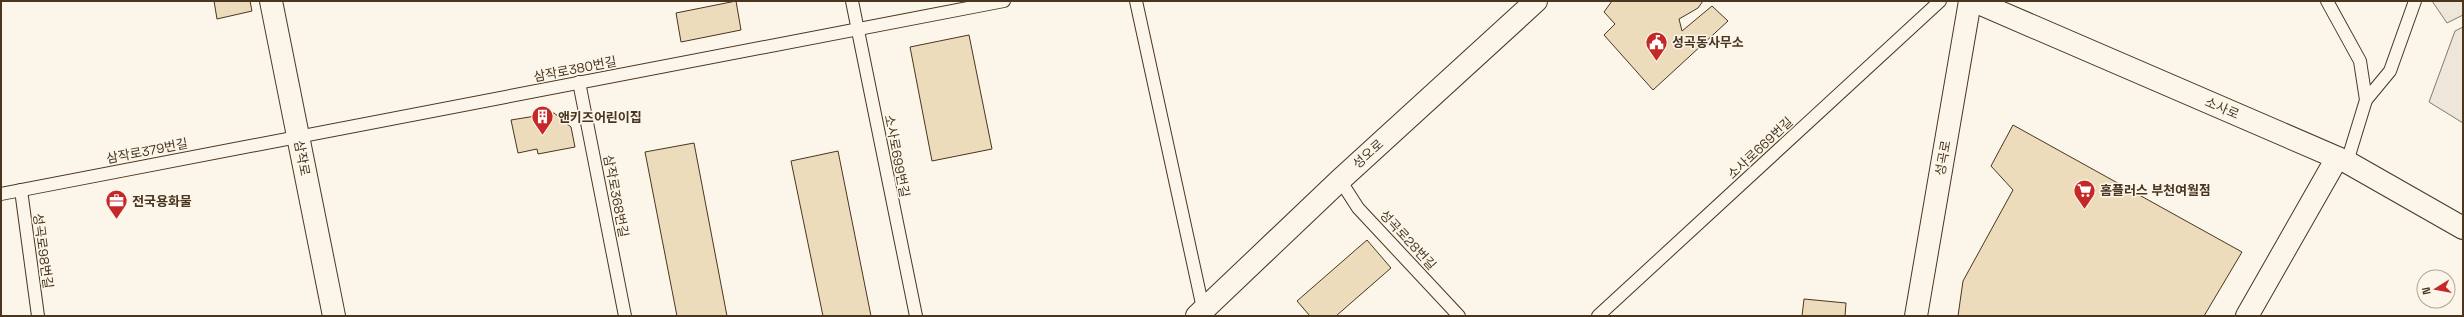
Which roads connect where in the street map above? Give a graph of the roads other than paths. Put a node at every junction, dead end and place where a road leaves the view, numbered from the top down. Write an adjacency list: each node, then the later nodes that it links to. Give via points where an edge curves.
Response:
1 (271, 1): 14 (street, 삼작로)
2 (852, 1): 11 (lane, 소사로699번길)
3 (1004, 1): 11 (lane, 삼작로380번길)
4 (1136, 1): 20 (lane, 성오로)
5 (1536, 1): 16 (street, 성오로)
6 (1940, 1): 26 (lane, 소사로669번길)
7 (1970, 1): 27 (street, 성곡로)
8 (1974, 1): 15 (street, 소사로)
9 (2327, 1): 13 (lane, via 2360,61)
10 (2415, 1): 13 (lane, via 2390,71)
11 (857, 29): 12 (lane, 삼작로380번길); 24 (lane, 소사로699번길)
12 (579, 82): 14 (lane, 삼작로380번길); 23 (lane, 삼작로368번길)
13 (2366, 100): 15 (lane)
14 (298, 136): 17 (lane, 삼작로379번길); 22 (street, 삼작로)
15 (2342, 160): 19 (street, 소사로); 28 (street)
16 (1340, 180): 20 (street, 성오로); 25 (lane, 성곡로28번길, via 1358,208)
17 (21, 190): 18 (lane, 삼작로379번길); 21 (lane, 성곡로98번길)
18 (1, 194)
19 (2463, 228)
20 (1202, 314)
21 (38, 316)
22 (334, 316)
23 (625, 316)
24 (916, 316)
25 (1459, 316)
26 (1598, 316)
27 (1916, 316)
28 (2247, 316)

